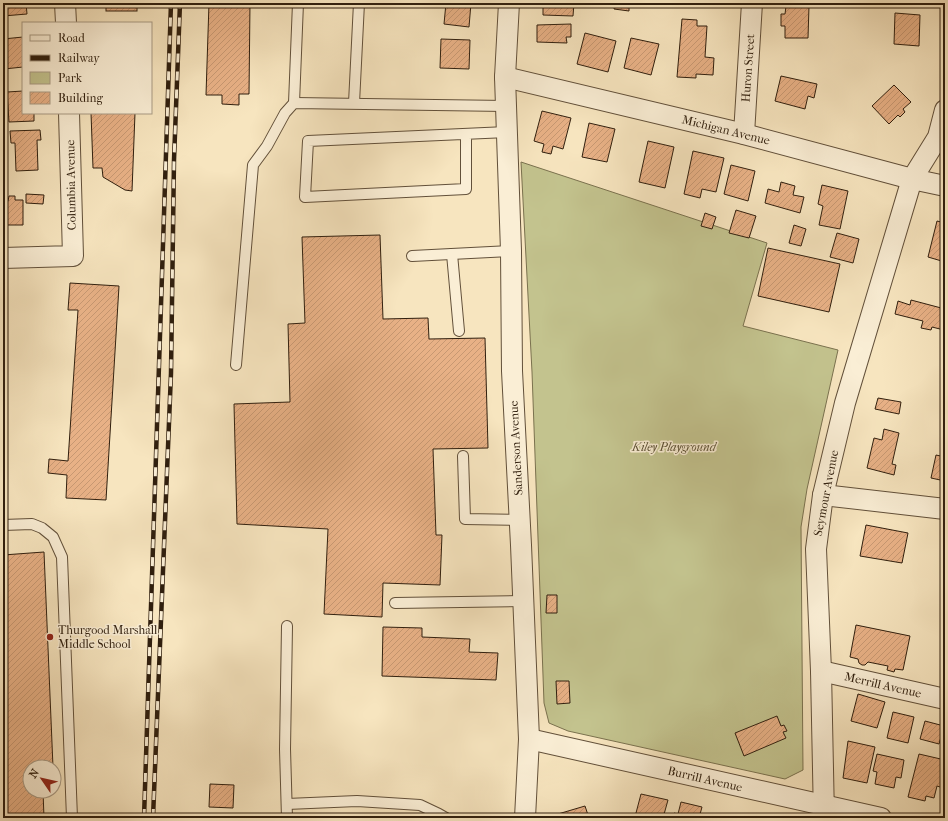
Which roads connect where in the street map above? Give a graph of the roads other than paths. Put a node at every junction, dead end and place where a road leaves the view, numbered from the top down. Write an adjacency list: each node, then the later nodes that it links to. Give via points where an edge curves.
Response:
1 (65, 3): 6 (street)
2 (298, 3): 8 (lane)
3 (359, 3): 9 (lane)
4 (509, 3): 7 (street, Sanderson Avenue)
5 (752, 3): 15 (street, Huron Street)
6 (66, 22)
7 (505, 77): 10 (street, Sanderson Avenue); 15 (street, Michigan Avenue)
8 (294, 102): 9 (lane); 23 (lane, via 253,165)
9 (354, 104): 10 (lane)
10 (506, 106): 13 (street, Sanderson Avenue)
11 (945, 110): 16 (street, Seymour Avenue, via 938,137)
12 (69, 114): 21 (street, Columbia Avenue, via 73,256)
13 (507, 132): 14 (lane); 18 (street, Sanderson Avenue)
14 (466, 134): 14 (lane, via 466,189 305,197 308,141)
15 (744, 134): 16 (street, Michigan Avenue)
16 (912, 179): 17 (street, Michigan Avenue); 25 (street, Seymour Avenue, via 845,403)
17 (945, 186)
18 (511, 251): 19 (lane); 27 (street, Sanderson Avenue, via 512,371)
19 (452, 254): 20 (lane); 22 (lane)
20 (412, 256)
21 (3, 258)
22 (459, 331)
23 (236, 365)
24 (463, 456): 27 (lane, via 465,519)
25 (823, 495): 26 (street); 32 (street, Seymour Avenue, via 816,549)
26 (945, 509)
27 (520, 520): 29 (street, Sanderson Avenue)
28 (3, 525): 37 (lane, via 32,524 42,528 53,537 62,556)
29 (523, 601): 30 (lane); 34 (street, Sanderson Avenue)
30 (395, 603)
31 (288, 626): 35 (lane, via 285,749)
32 (821, 671): 33 (street, Merrill Avenue); 36 (street, Seymour Avenue)
33 (945, 699)
34 (529, 739): 36 (street, Burrill Avenue); 40 (street, Sanderson Avenue)
35 (287, 804): 38 (lane); 39 (lane, via 357,801 420,805)
36 (824, 812): 41 (street, Burrill Avenue)
37 (72, 818)
38 (287, 818)
39 (446, 818)
40 (525, 818)
41 (881, 818)

